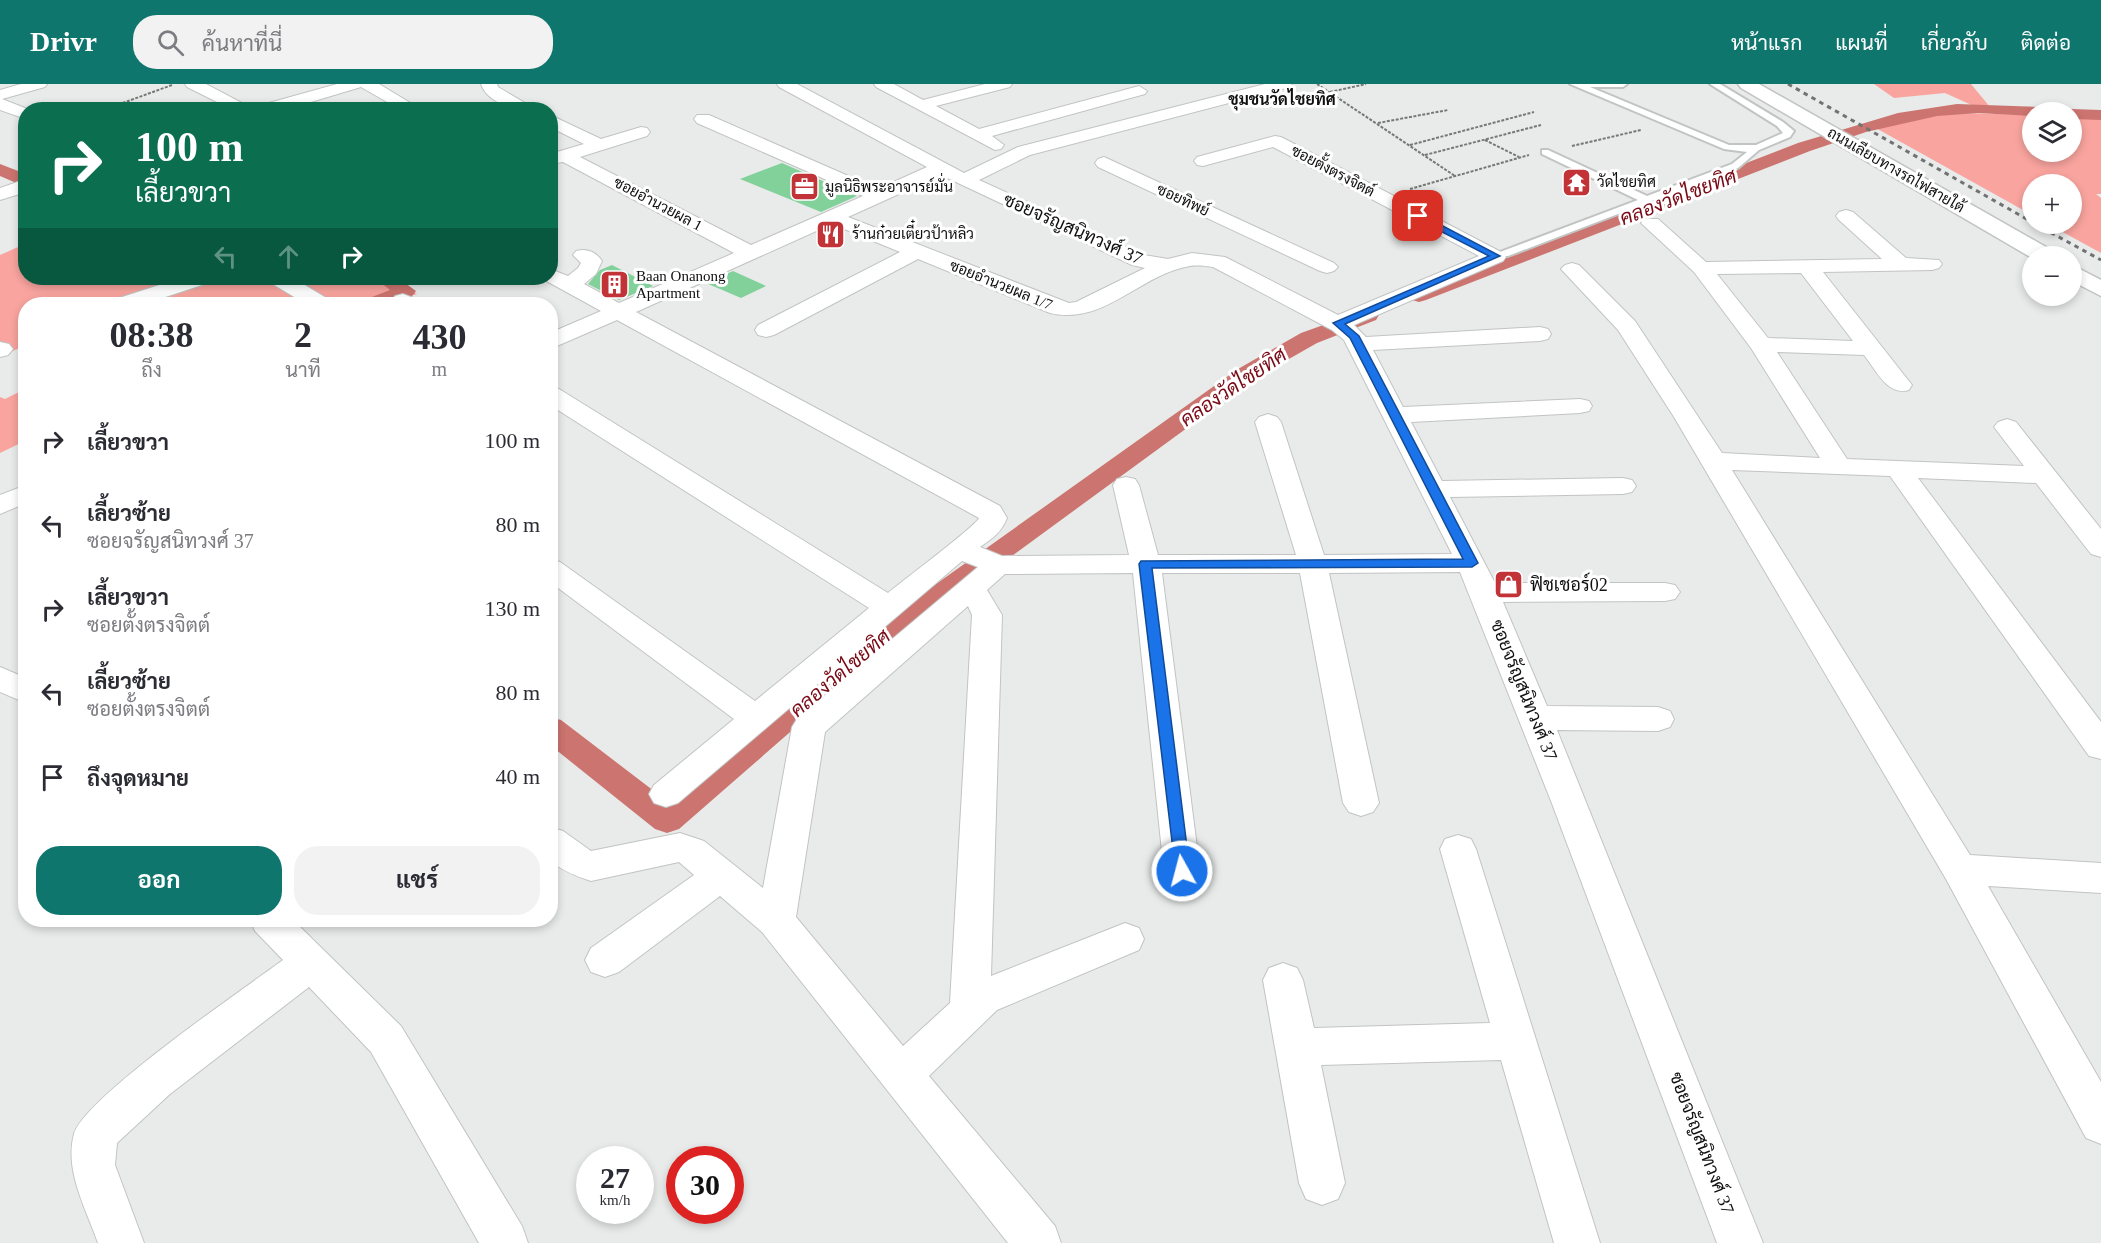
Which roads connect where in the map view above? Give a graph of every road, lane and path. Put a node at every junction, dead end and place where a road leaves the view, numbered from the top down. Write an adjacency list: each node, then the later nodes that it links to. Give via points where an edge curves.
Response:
1 (39, 84): 19 (street)
2 (174, 84): 21 (path)
3 (193, 84): 22 (street)
4 (356, 84): 23 (street); 24 (street)
5 (489, 84): 25 (street, via 490,90)
6 (785, 84): 49 (street, ซอยจรัญสนิทวงศ์ 37)
7 (882, 84): 27 (street)
8 (1004, 84): 27 (street)
9 (1284, 84): 20 (street)
10 (1317, 84): 17 (path)
11 (1366, 84): 17 (path)
12 (1623, 84): 15 (lane)
13 (1714, 84): 41 (lane, via 1789,131)
14 (1747, 84): 61 (main road, ถนนเลียบทางรถไฟสายใต้)
15 (1576, 85): 41 (lane, via 1727,147)
16 (1139, 91): 37 (street)
17 (1329, 92): 32 (path)
18 (1197, 93): 20 (street)
19 (0, 95)
20 (1215, 101): 43 (street)
21 (125, 102)
22 (230, 102)
23 (292, 102)
24 (396, 102)
25 (513, 102)
26 (0, 104): 29 (street)
27 (922, 105): 37 (street)
28 (1448, 110): 32 (path)
29 (18, 111)
30 (1534, 112): 40 (path)
31 (702, 119): 55 (street)
32 (1377, 123): 40 (path)
33 (558, 124): 39 (street)
34 (1541, 125): 38 (path)
35 (1647, 128): 42 (path)
36 (641, 132): 39 (street, ซอยอำนวยผล 1)
37 (977, 135): 43 (street)
38 (1484, 140): 44 (path); 45 (path)
39 (600, 145): 46 (street, ซอยอำนวยผล 1)
40 (1409, 145): 44 (path)
41 (1754, 150): 56 (lane, via 1735,166)
42 (1545, 152): 45 (path); 56 (lane)
43 (1014, 155): 51 (street)
44 (1425, 155): 50 (path)
45 (1520, 157): 50 (path)
46 (558, 158): 63 (street, ซอยอำนวยผล 1)
47 (1203, 161): 83 (street, ซอยตั้งตรงจิตต์, via 1275,141 1496,256)
48 (1104, 163): 60 (street, ซอยทิพย์)
49 (941, 168): 51 (street, ซอยจรัญสนิทวงศ์ 37); 55 (street)
50 (1455, 176): 53 (path)
51 (964, 180): 68 (street, ซอยจรัญสนิทวงศ์ 37, via 1139,261)
52 (18, 188): 54 (street)
53 (1402, 191)
54 (0, 194)
55 (879, 196): 58 (street)
56 (1647, 200): 64 (lane)
57 (1846, 216): 69 (street)
58 (832, 217): 62 (street, ซอยอำนวยผล 1/7); 63 (street)
59 (1651, 223): 72 (street)
60 (1261, 236): 66 (street); 71 (street, ซอยทิพย์)
61 (2028, 246)
62 (917, 251): 68 (street, ซอยอำนวยผล 1/7, via 1070,310 1082,308); 82 (street)
63 (750, 253): 81 (street)
64 (1504, 254)
65 (583, 255): 75 (street, via 592,261 581,277)
66 (1204, 259): 68 (street, ซอยจรัญสนิทวงศ์ 37); 83 (street, ซอยจรัญสนิทวงศ์ 37, via 1218,261)
67 (1932, 264): 69 (street)
68 (1168, 265)
69 (1901, 265): 70 (street)
70 (1807, 266): 72 (street); 87 (street)
71 (1327, 267)
72 (1701, 268): 86 (street)
73 (1572, 269): 94 (street, via 1627,326)
74 (2082, 278): 78 (main road)
75 (559, 280): 81 (street)
76 (180, 285): 79 (street)
77 (290, 285): 80 (street)
78 (2101, 289)
79 (144, 297)
80 (309, 297)
81 (618, 312): 85 (street); 104 (street, via 990,512 993,518)
82 (766, 330)
83 (1348, 332): 84 (street); 91 (street, ซอยจรัญสนิทวงศ์ 37)
84 (1540, 334)
85 (558, 338)
86 (1761, 345): 87 (street); 95 (street)
87 (1870, 348): 88 (street)
88 (1900, 385)
89 (558, 399): 108 (street)
90 (1580, 406): 91 (street)
91 (1395, 415): 100 (street, ซอยจรัญสนิทวงศ์ 37)
92 (1268, 422): 103 (street)
93 (2007, 427): 97 (street)
94 (1714, 461): 95 (street); 119 (street)
95 (1840, 468): 96 (street)
96 (1899, 470): 97 (street); 114 (street)
97 (2044, 475): 101 (street)
98 (1126, 485): 102 (street)
99 (1623, 486): 100 (street)
100 (1434, 489): 106 (street, ซอยจรัญสนิทวงศ์ 37)
101 (2101, 548)
102 (1146, 564): 103 (street); 104 (street); 120 (street)
103 (1313, 564): 106 (street); 116 (street)
104 (980, 565): 108 (street); 123 (street, via 809,727); 129 (street, via 987,615)
105 (558, 574): 112 (street)
106 (1478, 578): 107 (street); 111 (street, ซอยจรัญสนิทวงศ์ 37)
107 (1665, 592)
108 (890, 608): 112 (street)
109 (0, 678): 110 (street)
110 (18, 688)
111 (1535, 718): 113 (street); 139 (street, ซอยจรัญสนิทวงศ์ 37)
112 (757, 719): 115 (street)
113 (1658, 719)
114 (2101, 747)
115 (666, 794)
116 (1361, 803)
117 (558, 847): 121 (street, via 591,866 680,847 691,851)
118 (1458, 849): 130 (street)
119 (1959, 869): 122 (street); 133 (street)
120 (1182, 871)
121 (720, 876): 123 (street); 126 (street)
122 (2101, 878)
123 (776, 921): 132 (street)
124 (276, 927): 127 (street)
125 (1125, 939): 129 (street, via 983,998)
126 (605, 960)
127 (311, 962): 135 (street, via 155,1080 96,1134 93,1165); 136 (street, via 386,1039)
128 (1283, 980): 131 (street)
129 (970, 1010): 132 (street)
130 (1516, 1041): 131 (street); 138 (street)
131 (1297, 1047): 134 (street)
132 (901, 1075): 137 (street)
133 (2101, 1123)
134 (1322, 1183)
135 (121, 1243)
136 (505, 1243)
137 (1038, 1243)
138 (1578, 1243)
139 (1740, 1243)

